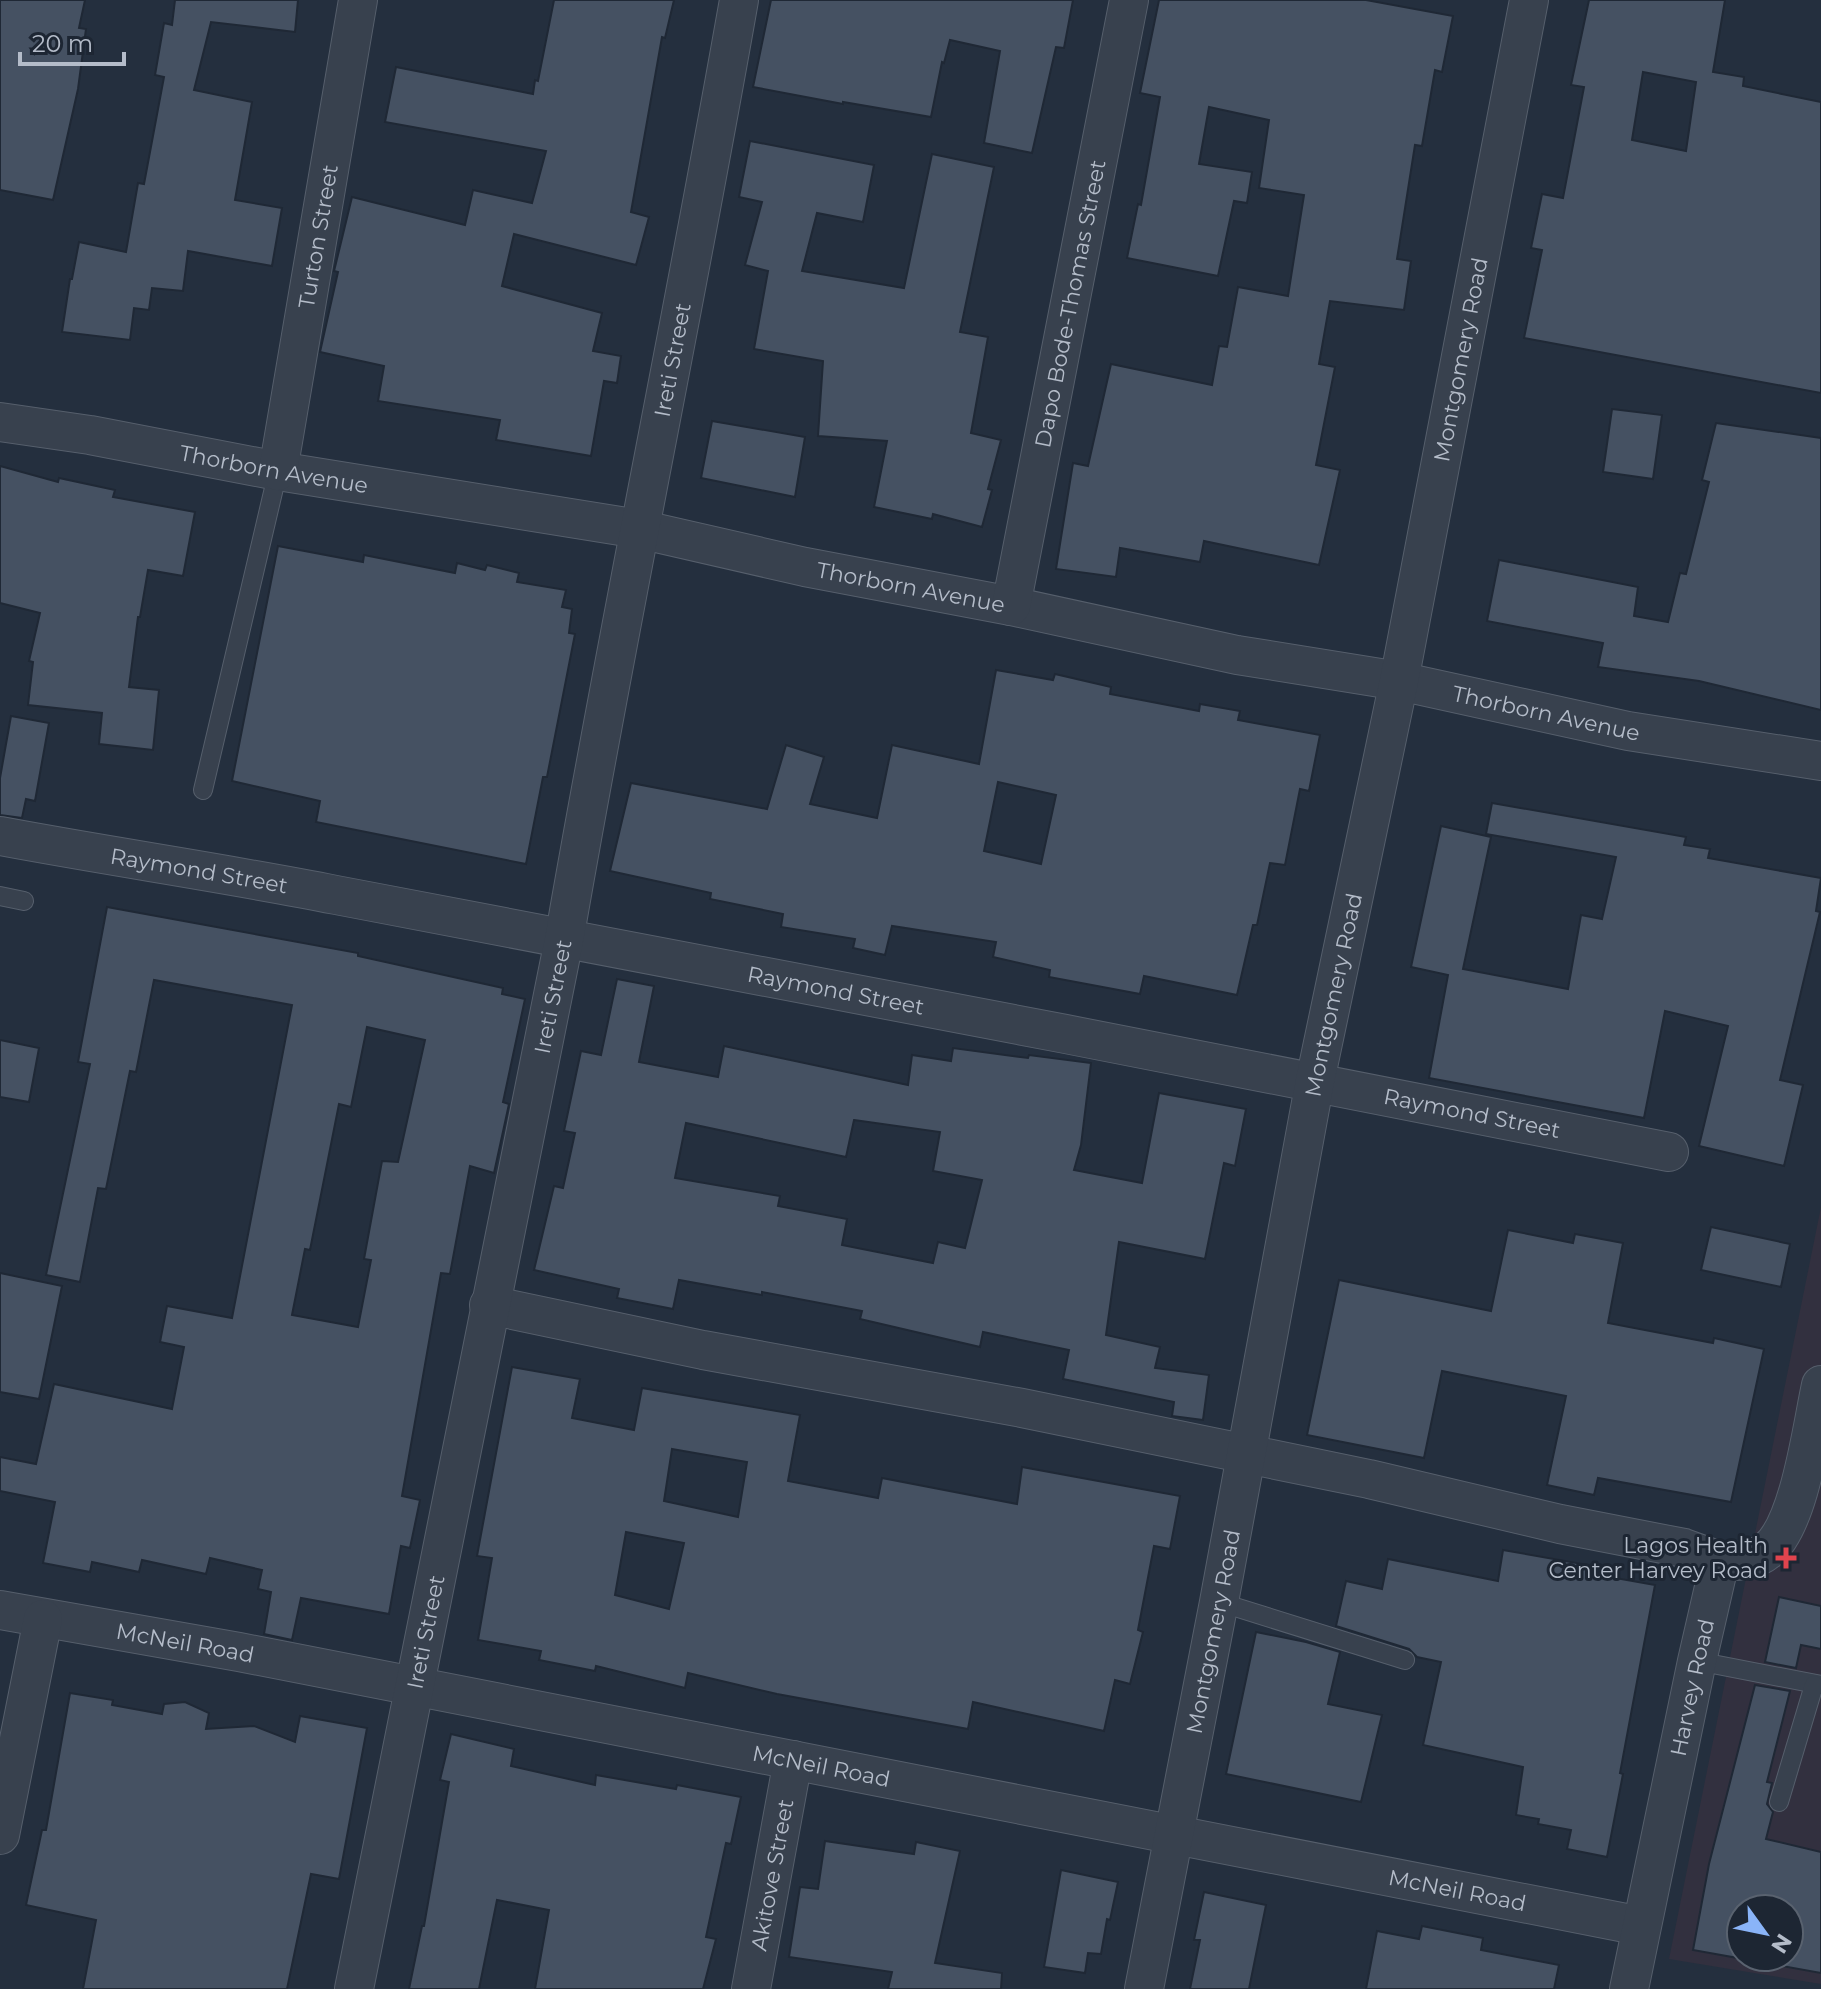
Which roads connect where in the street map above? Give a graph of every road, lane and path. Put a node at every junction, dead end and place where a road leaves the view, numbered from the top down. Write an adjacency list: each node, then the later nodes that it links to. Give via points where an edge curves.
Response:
1 (358, 0): 6 (street, Turton Street)
2 (739, 0): 7 (street, Ireti Street)
3 (1129, 0): 8 (street, Dapo Bode-Thomas Street)
4 (1529, 0): 9 (street, Montgomery Road)
5 (0, 422): 6 (street, Thorborn Avenue)
6 (278, 471): 7 (street, Thorborn Avenue); 11 (lane)
7 (639, 529): 8 (street, Thorborn Avenue); 15 (street, Ireti Street)
8 (1011, 606): 9 (street, Thorborn Avenue, via 1237,655)
9 (1399, 681): 10 (street, Thorborn Avenue, via 1628,731); 16 (street, Montgomery Road)
10 (1821, 761)
11 (203, 790)
12 (0, 836): 15 (street, Raymond Street)
13 (0, 896): 14 (lane)
14 (24, 901)
15 (564, 940): 16 (street, Raymond Street); 18 (street, Ireti Street)
16 (1315, 1081): 17 (street, Raymond Street); 20 (street, Montgomery Road)
17 (1669, 1152)
18 (489, 1305): 20 (street); 28 (street, Ireti Street)
19 (1821, 1385): 21 (street, via 1794,1508 1783,1531 1769,1550 1748,1561)
20 (1246, 1454): 21 (street, via 1684,1548); 22 (street, Montgomery Road)
21 (1720, 1561): 26 (street, Harvey Road)
22 (1219, 1602): 25 (lane); 32 (street, Montgomery Road)
23 (0, 1610): 24 (street, McNeil Road)
24 (43, 1619): 28 (street, McNeil Road); 31 (street)
25 (1405, 1660)
26 (1697, 1661): 27 (lane); 33 (street, Harvey Road)
27 (1817, 1685): 30 (lane)
28 (415, 1686): 29 (street, McNeil Road); 34 (street, Ireti Street)
29 (793, 1760): 32 (street, McNeil Road); 35 (street, Akitove Street)
30 (1779, 1802)
31 (0, 1835)
32 (1173, 1835): 33 (street, McNeil Road); 36 (street, Montgomery Road)
33 (1641, 1926): 37 (street, Harvey Road)
34 (354, 1989)
35 (751, 1989)
36 (1144, 1989)
37 (1629, 1989)

